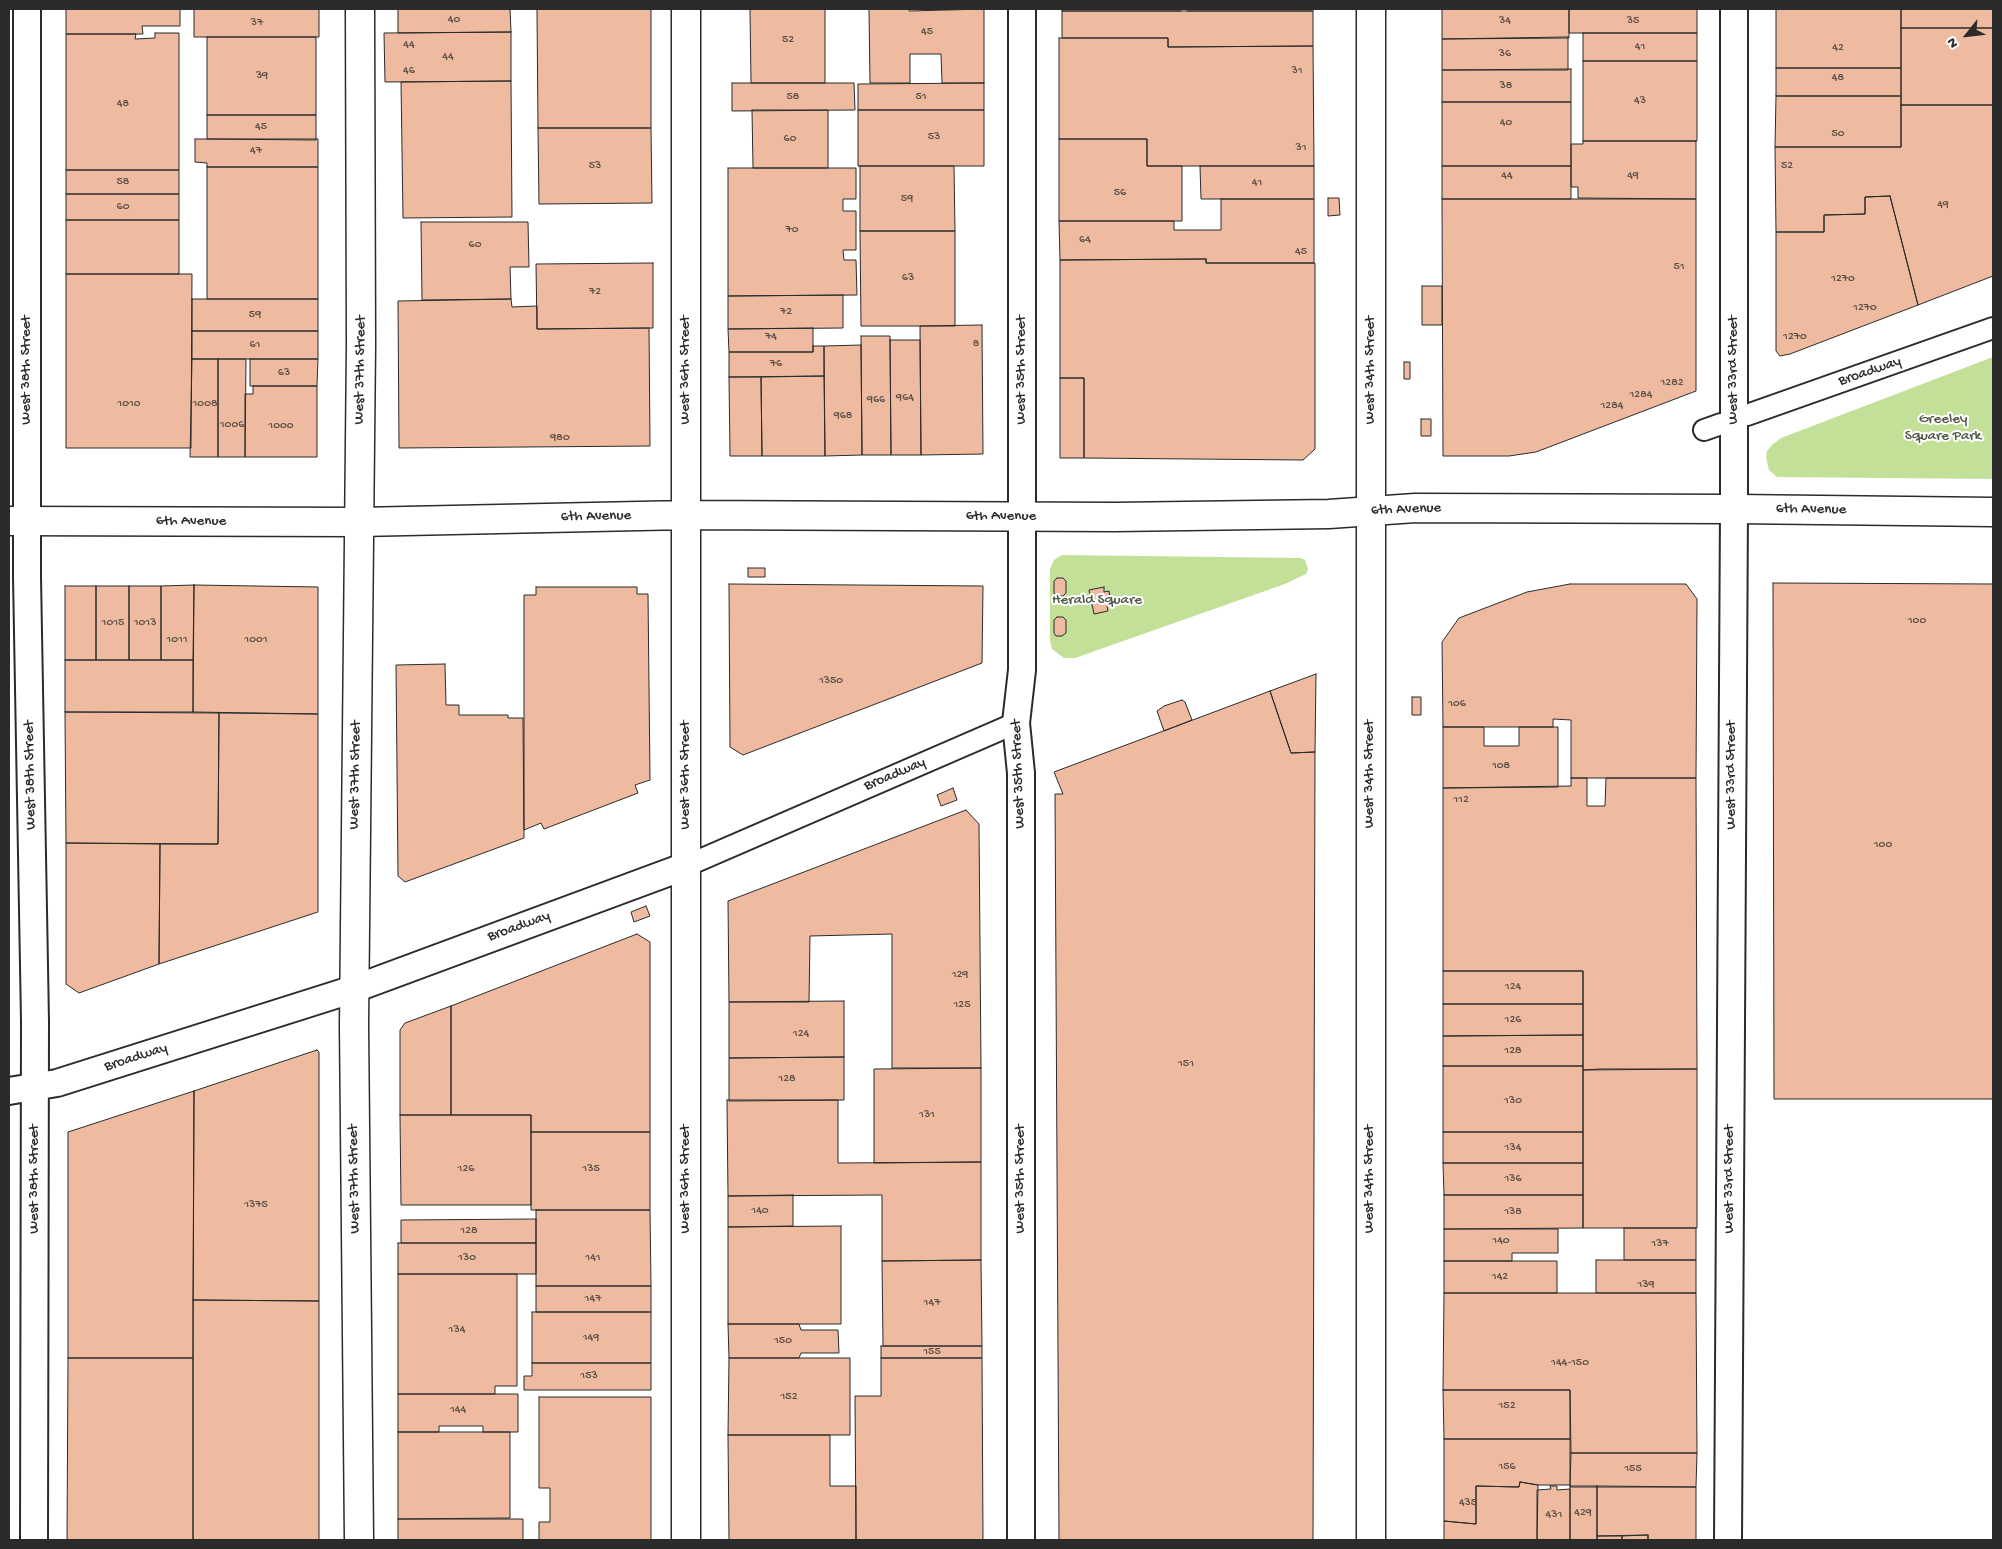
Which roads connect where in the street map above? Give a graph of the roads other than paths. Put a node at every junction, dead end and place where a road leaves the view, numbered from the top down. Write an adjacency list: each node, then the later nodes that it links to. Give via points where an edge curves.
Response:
1 (27, 9): 14 (street, West 38th Street)
2 (360, 9): 15 (main road, West 37th Street)
3 (686, 9): 12 (main road, West 36th Street)
4 (1022, 9): 13 (street, West 35th Street)
5 (1371, 9): 10 (main road, West 34th Street)
6 (1734, 9): 9 (street, West 33rd Street)
7 (1993, 328): 8 (street, Broadway)
8 (1747, 415)
9 (1734, 509): 10 (main road, 6th Avenue); 11 (main road, 6th Avenue); 26 (street, West 33rd Street)
10 (1370, 510): 13 (main road, 6th Avenue, via 1329,514); 25 (main road, West 34th Street)
11 (1993, 512)
12 (686, 516): 13 (main road, 6th Avenue); 15 (main road, 6th Avenue); 17 (main road, West 36th Street)
13 (1022, 516): 16 (street, West 35th Street, via 1022,670)
14 (18, 521): 15 (main road, 6th Avenue); 19 (street, West 38th Street)
15 (358, 522): 18 (main road, West 37th Street)
16 (1016, 723): 17 (street, Broadway); 24 (street, West 35th Street, via 1022,773)
17 (686, 866): 18 (street, Broadway); 23 (main road, West 36th Street)
18 (354, 989): 19 (street, Broadway, via 57,1083); 22 (main road, West 37th Street)
19 (35, 1087): 20 (street, Broadway); 21 (street, West 38th Street)
20 (9, 1091)
21 (34, 1540)
22 (359, 1540)
23 (686, 1540)
24 (1021, 1540)
25 (1370, 1540)
26 (1728, 1540)

